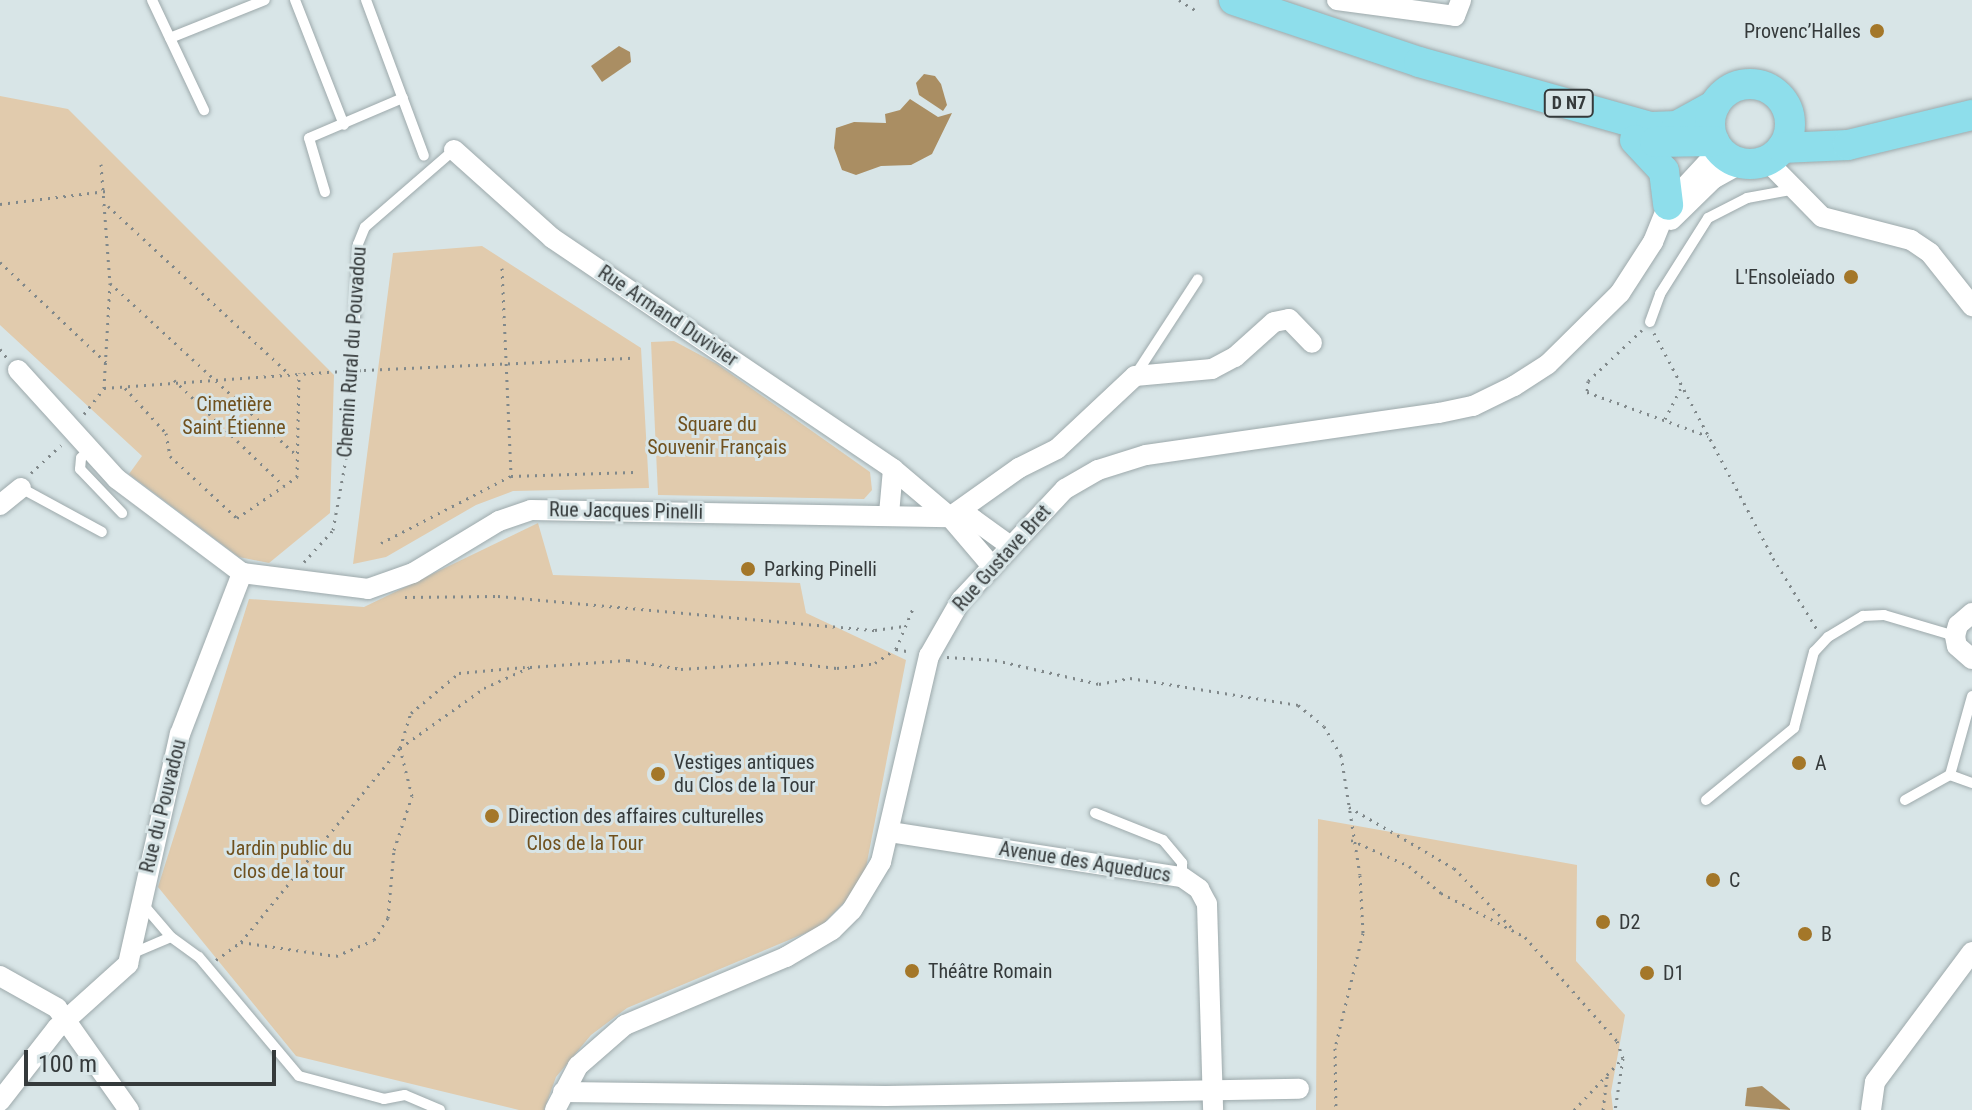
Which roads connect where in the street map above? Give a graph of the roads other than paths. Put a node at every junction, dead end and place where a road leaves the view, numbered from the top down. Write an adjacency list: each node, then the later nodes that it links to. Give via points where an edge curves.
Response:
1 (152, 0): 8 (lane)
2 (265, 0): 8 (lane)
3 (295, 0): 16 (lane)
4 (366, 0): 10 (lane)
5 (1234, 0): 9 (main road, D N7)
6 (1337, 0): 7 (street, via 1455,16)
7 (1461, 0)
8 (170, 38): 13 (lane)
9 (1419, 62): 12 (main road, D N7, via 1651,127 1677,126); 17 (main road, D N7)
10 (403, 98): 16 (lane); 20 (lane)
11 (1972, 100): 14 (main road, via 1845,130 1820,129)
12 (1715, 105): 14 (main road, via 1729,91 1752,85 1775,93); 19 (main road)
13 (204, 110)
14 (1788, 112): 19 (main road, via 1790,125)
15 (1972, 115): 19 (main road, D N7, via 1848,145)
16 (344, 125): 22 (lane, via 307,143)
17 (1635, 140): 19 (main road, D N7); 23 (main road, via 1664,171)
18 (454, 150): 27 (lane, Chemin Rural du Pouvadou, via 365,227 358,244); 33 (street, Rue Armand Duvivier, via 552,238)
19 (1745, 153): 21 (street); 23 (street, Rue Gustave Bret); 24 (street, Rue Gustave Bret)
20 (424, 156)
21 (1791, 190): 26 (street, via 1822,217 1911,240 1950,272); 28 (lane, via 1747,198 1708,218 1660,294)
22 (325, 192)
23 (1668, 205): 24 (street, Rue Gustave Bret)
24 (1653, 242): 40 (street, Rue Gustave Bret, via 1591,327 1514,386 1473,406 1122,463 1065,489)
25 (1198, 279): 31 (lane)
26 (1972, 306)
27 (355, 318)
28 (1650, 322)
29 (1312, 343): 31 (street, via 1289,319 1274,322 1235,357 1212,369)
30 (18, 370): 32 (street, Rue Jacques Pinelli, via 70,437)
31 (1135, 376): 38 (street, via 1057,449 1019,468)
32 (91, 448): 36 (lane, via 81,458 80,469); 42 (street, Rue Jacques Pinelli, via 117,479)
33 (893, 469): 37 (street); 38 (street, Rue Armand Duvivier)
34 (21, 488): 35 (street); 39 (lane)
35 (0, 505)
36 (122, 513)
37 (889, 514): 38 (street, Rue Jacques Pinelli); 42 (street, Rue Jacques Pinelli, via 531,510 499,521 413,573 368,589)
38 (950, 517): 40 (street, Rue Jacques Pinelli, via 973,519); 41 (street)
39 (102, 532)
40 (1009, 545): 41 (street, Rue Gustave Bret)
41 (991, 565): 52 (street, Rue Gustave Bret, via 949,618 929,656)
42 (242, 573): 54 (street, Rue du Pouvadou, via 180,734)
43 (1972, 613): 44 (street, via 1958,625)
44 (1955, 636): 45 (street, via 1957,646); 49 (lane, via 1874,615 1863,616 1824,641 1814,652 1794,728)
45 (1972, 659)
46 (1972, 696): 47 (lane)
47 (1950, 775): 48 (lane); 50 (lane)
48 (1972, 783)
49 (1706, 800)
50 (1905, 800)
51 (1095, 813): 53 (lane, via 1163,840 1182,863)
52 (890, 832): 53 (street, Avenue des Aqueducs); 63 (street, Rue Gustave Bret, via 870,887 832,930 786,957 625,1025 578,1066)
53 (1182, 877): 61 (street, Avenue des Aqueducs, via 1199,889 1207,904)
54 (140, 900): 55 (lane); 56 (street, Rue du Pouvadou)
55 (171, 937): 56 (lane); 65 (lane, via 199,957 299,1076 384,1099 405,1095)
56 (131, 954): 59 (street, via 128,964)
57 (1969, 965): 68 (street, via 1875,1082)
58 (0, 976): 59 (street, via 46,999)
59 (67, 1020): 62 (street); 66 (street)
60 (1299, 1089): 61 (street)
61 (1213, 1100): 64 (street)
62 (0, 1101)
63 (559, 1101): 64 (street)
64 (884, 1103)
65 (424, 1106): 67 (lane)
66 (129, 1110)
67 (440, 1110)
68 (1871, 1110)

